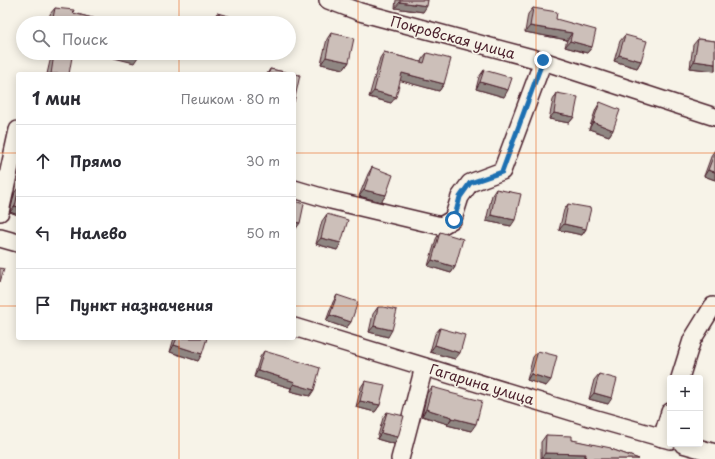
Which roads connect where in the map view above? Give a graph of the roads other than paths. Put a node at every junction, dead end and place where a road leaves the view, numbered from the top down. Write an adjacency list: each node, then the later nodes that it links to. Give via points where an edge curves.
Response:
1 (328, 0): 2 (street, Покровская улица, via 360,12)
2 (543, 60): 3 (street, Покровская улица); 5 (street, via 502,172 470,183 460,197 454,220 441,226)
3 (715, 117)
4 (16, 139): 6 (street)
5 (296, 190)
6 (0, 212)
7 (0, 238): 8 (street)
8 (16, 242)
9 (713, 306): 12 (street, via 692,340)
10 (296, 328): 11 (street, Гагарина улица)
11 (424, 367): 13 (street, Гагарина улица); 16 (street)
12 (681, 375)
13 (666, 439)
14 (694, 447): 15 (street)
15 (715, 453)
16 (400, 459)

